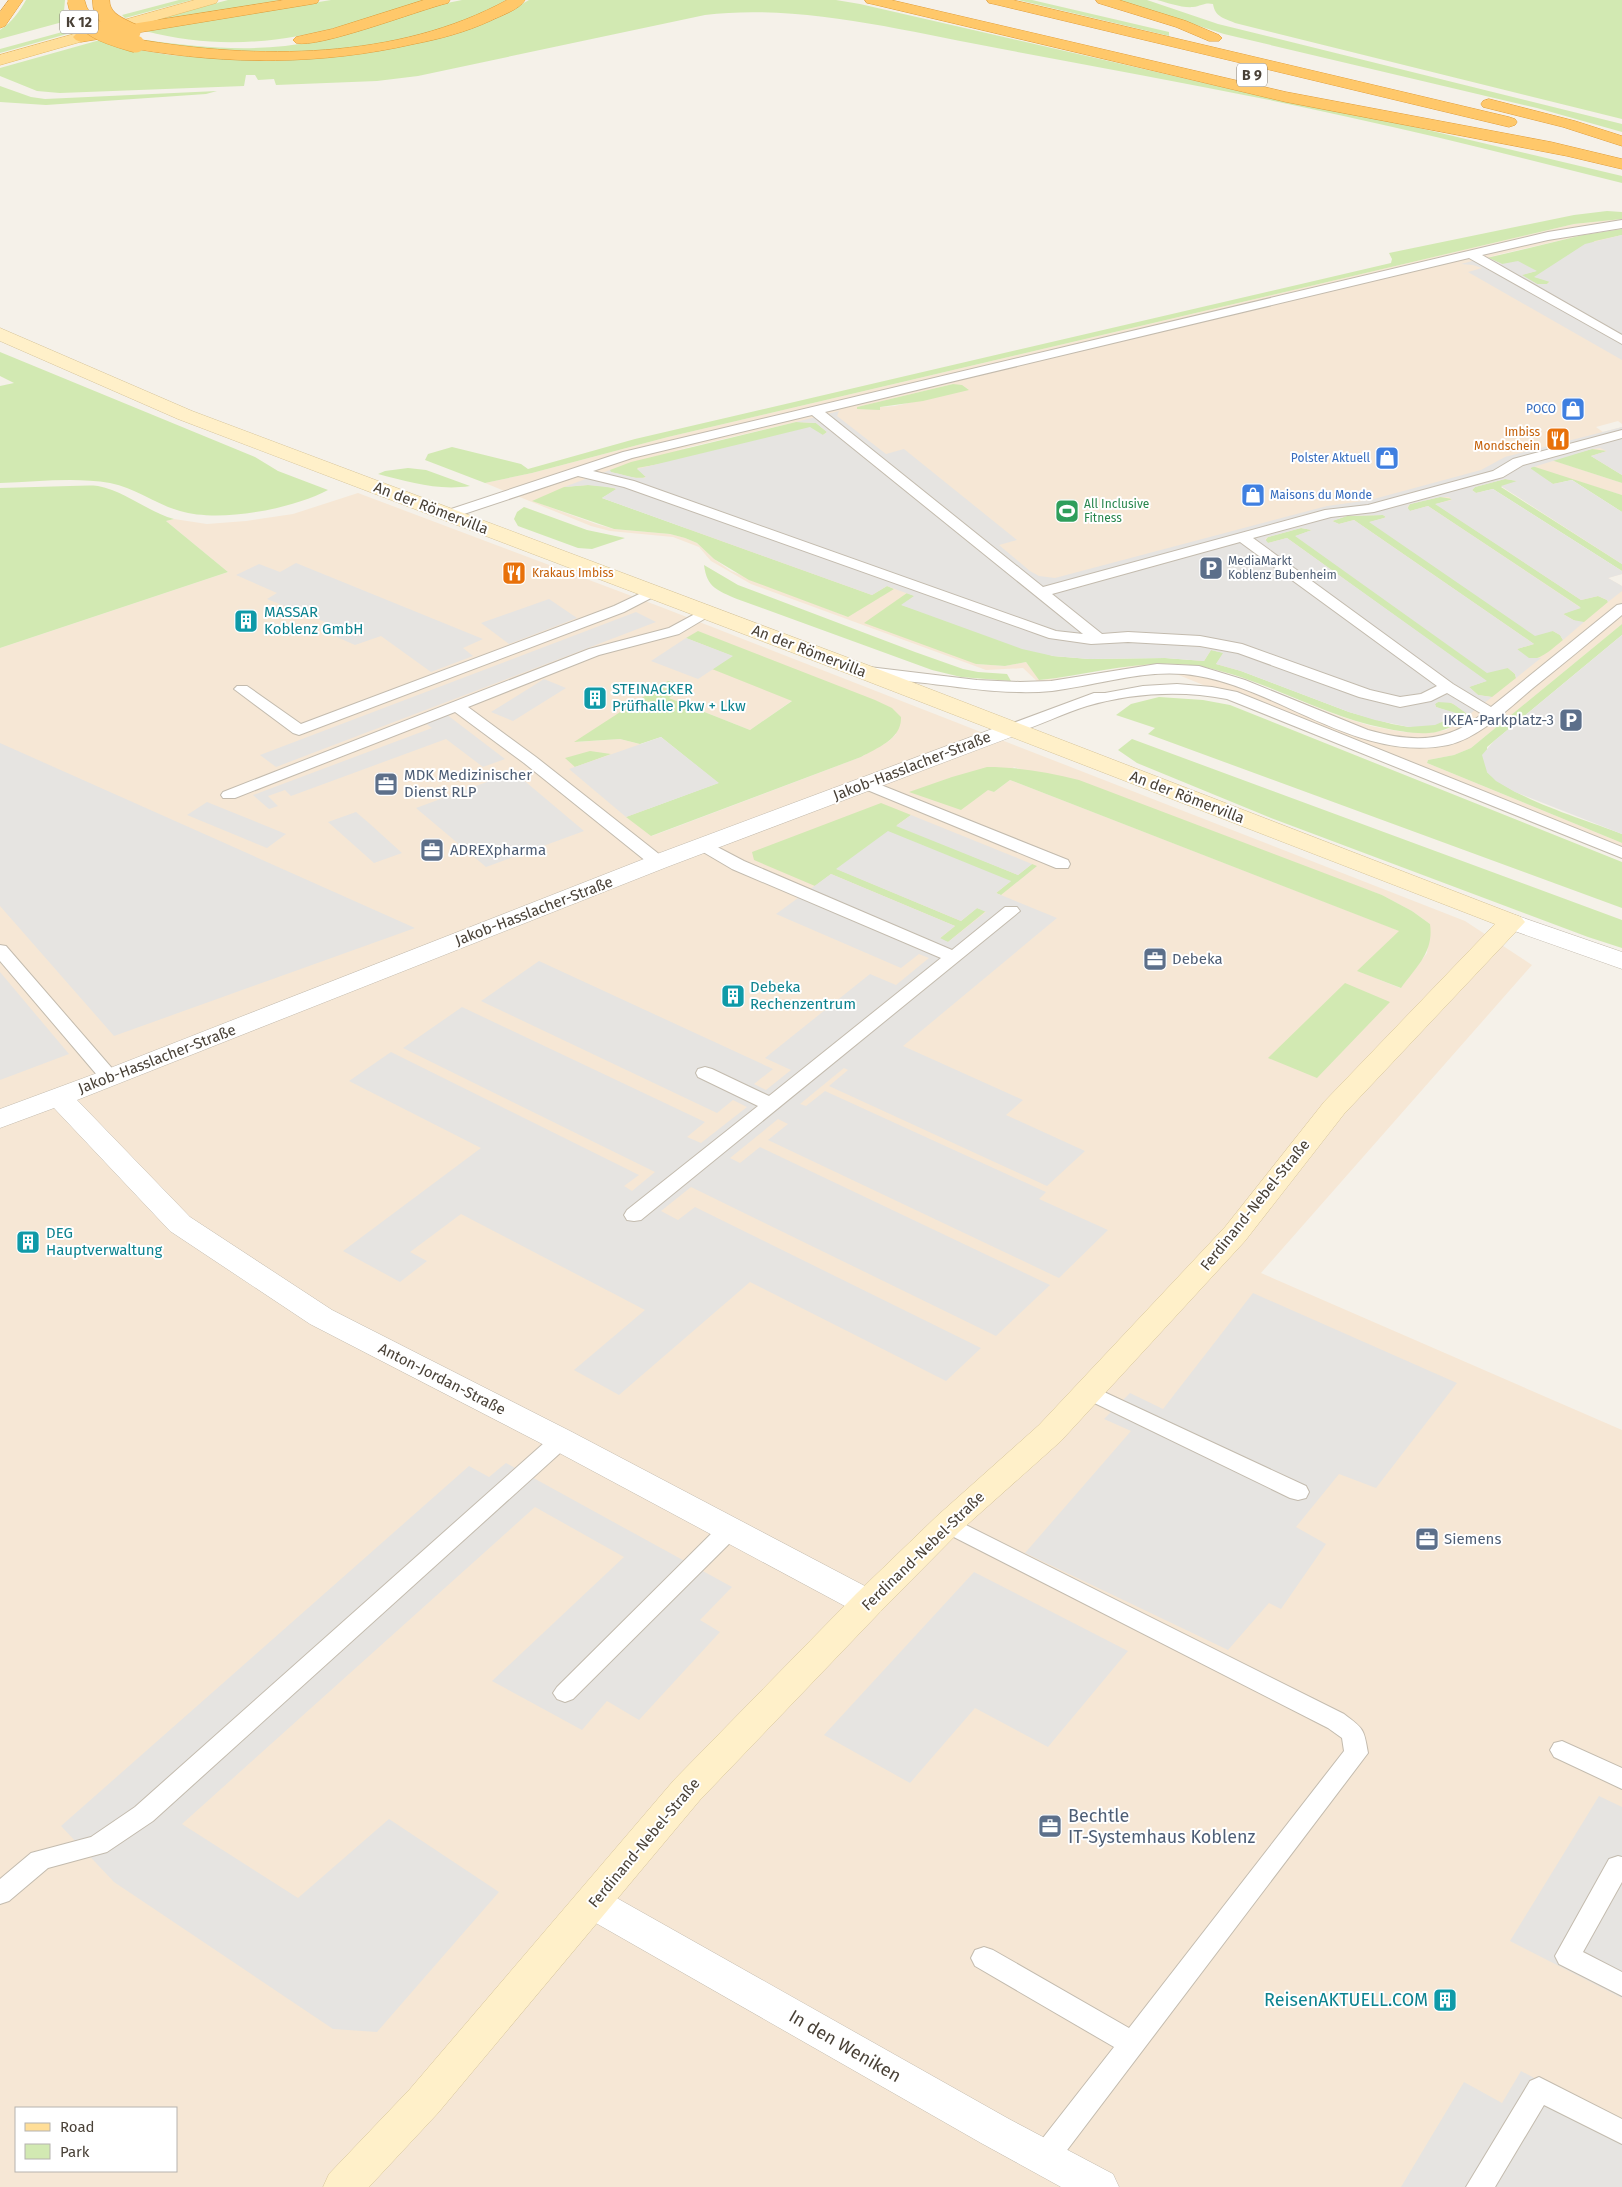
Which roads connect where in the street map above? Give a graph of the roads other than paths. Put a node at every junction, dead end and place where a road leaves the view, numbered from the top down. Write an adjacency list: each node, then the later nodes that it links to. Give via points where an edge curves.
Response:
1 (16, 0): 14 (highway)
2 (76, 0): 8 (highway, bridge, via 78,12 87,24 106,35 136,44 191,53 236,56 333,52 379,46 446,32 480,20)
3 (101, 0): 7 (highway, bridge, via 102,11 109,20 131,31 152,37 217,44 289,42 341,31)
4 (158, 0): 15 (main road, K 12)
5 (211, 0): 16 (main road, K 12)
6 (312, 0): 16 (highway)
7 (443, 0)
8 (518, 0)
9 (872, 0): 21 (highway, via 1278,95)
10 (937, 0): 21 (highway, B 9)
11 (994, 0): 20 (highway, B 9)
12 (1047, 0): 17 (highway)
13 (1103, 0): 17 (highway, via 1181,24)
14 (0, 23)
15 (66, 26)
16 (81, 37): 18 (main road, K 12)
17 (1222, 41): 19 (highway, via 1540,116)
18 (0, 60)
19 (1622, 141)
20 (1622, 148)
21 (1568, 151): 22 (highway, B 9)
22 (1622, 164)
23 (1622, 224): 24 (lane, via 1548,236)
24 (1472, 255): 26 (lane); 27 (lane)
25 (0, 334): 30 (street, An der Römervilla, via 185,415)
26 (1622, 340)
27 (814, 410): 29 (lane, via 628,455); 33 (lane)
28 (1622, 434): 31 (lane, via 1518,462 1498,474 1369,509 1330,513)
29 (576, 472): 30 (lane); 36 (lane, via 641,488 1054,635)
30 (447, 515): 32 (street, An der Römervilla)
31 (1242, 537): 33 (lane); 39 (lane)
32 (652, 592): 35 (street, An der Römervilla); 40 (lane, via 619,609 299,730)
33 (1040, 592): 36 (lane)
34 (1622, 608): 43 (lane)
35 (706, 612): 37 (street, An der Römervilla); 42 (lane, via 674,631 594,652)
36 (1098, 638): 39 (lane, via 1185,639 1242,649 1365,694 1400,702 1426,698)
37 (862, 671): 38 (lane, via 960,684 1020,687); 44 (street, An der Römervilla)
38 (1145, 671): 41 (lane); 43 (lane, via 1171,669 1212,674 1362,733 1398,742 1424,744 1442,741 1458,736)
39 (1448, 686): 43 (lane)
40 (242, 689)
41 (1090, 701): 44 (lane); 45 (lane, via 1130,691 1160,688 1218,692)
42 (455, 705): 47 (lane); 50 (lane)
43 (1486, 718): 45 (lane, via 1467,742 1438,753 1412,754)
44 (1011, 729): 46 (street, Jakob-Hasslacher-Straße); 53 (street, An der Römervilla)
45 (1353, 745): 49 (lane)
46 (866, 784): 48 (street, Jakob-Hasslacher-Straße); 51 (lane)
47 (229, 795)
48 (704, 845): 50 (street, Jakob-Hasslacher-Straße); 55 (lane, via 738,865)
49 (1622, 853)
50 (658, 862): 58 (street, Jakob-Hasslacher-Straße)
51 (1062, 864)
52 (1011, 911): 55 (lane)
53 (1512, 922): 56 (street, An der Römervilla); 63 (street, Ferdinand-Nebel-Straße, via 1334,1108 1235,1234)
54 (0, 950): 58 (lane)
55 (953, 957): 60 (lane)
56 (1622, 961)
57 (705, 1074): 60 (lane)
58 (110, 1078): 59 (street, Jakob-Hasslacher-Straße)
59 (58, 1096): 61 (street, Jakob-Hasslacher-Straße); 64 (street, Anton-Jordan-Straße, via 180,1224 321,1317)
60 (772, 1105): 62 (lane)
61 (0, 1119)
62 (634, 1215)
63 (1089, 1392): 65 (lane); 66 (street, Ferdinand-Nebel-Straße, via 1050,1433)
64 (560, 1440): 67 (street, Anton-Jordan-Straße); 73 (lane, via 144,1814 98,1845 40,1860)
65 (1298, 1492)
66 (948, 1524): 68 (street, Ferdinand-Nebel-Straße); 77 (lane, via 1336,1721 1353,1734 1356,1753)
67 (729, 1530): 68 (street, Anton-Jordan-Straße); 69 (lane)
68 (868, 1603): 74 (street, Ferdinand-Nebel-Straße, via 687,1790)
69 (565, 1694)
70 (1562, 1750): 71 (lane)
71 (1622, 1779)
72 (1622, 1868): 76 (lane, via 1618,1866 1568,1956)
73 (0, 1894)
74 (593, 1903): 79 (street, In den Weniken, via 995,2131); 80 (street, Ferdinand-Nebel-Straße, via 424,2101)
75 (984, 1958): 77 (lane)
76 (1622, 1986)
77 (1131, 2043): 79 (lane)
78 (1622, 2132): 82 (lane, via 1539,2089)
79 (1045, 2156): 81 (street, In den Weniken)
80 (343, 2187)
81 (1099, 2187)
82 (1480, 2187)

